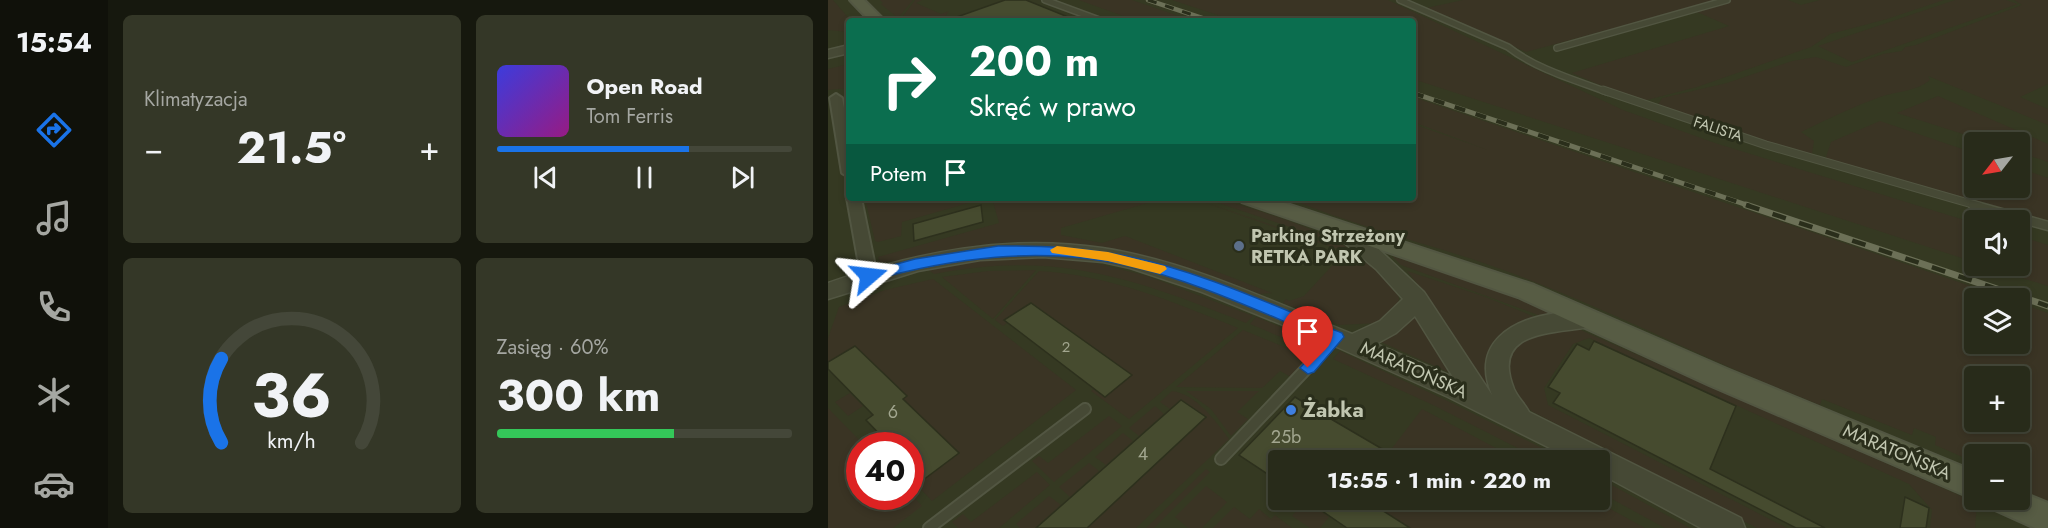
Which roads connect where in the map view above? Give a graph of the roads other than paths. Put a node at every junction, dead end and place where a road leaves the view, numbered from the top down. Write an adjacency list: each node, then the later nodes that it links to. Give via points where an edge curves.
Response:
1 (1045, 0): 7 (lane)
2 (1400, 0): 18 (lane, FALISTA, via 1565,76 1624,98 1766,145)
3 (1727, 0): 8 (lane)
4 (849, 1): 5 (main road); 6 (main road)
5 (858, 18)
6 (874, 18)
7 (1094, 18)
8 (1557, 48)
9 (846, 50): 10 (street)
10 (828, 54)
11 (846, 57): 12 (street)
12 (828, 62)
13 (836, 98): 14 (street)
14 (846, 156)
15 (855, 201): 19 (street)
16 (1258, 201): 17 (main road, MARATOŃSKA)
17 (1335, 226): 21 (street, via 1377,256); 22 (main road, MARATOŃSKA, via 1489,277)
18 (2048, 226)
19 (869, 276): 20 (street, MARATOŃSKA); 23 (street, MARATOŃSKA, via 915,263 981,252 1088,253 1180,276)
20 (828, 291)
21 (1416, 298): 23 (street, via 1389,328); 24 (street)
22 (1590, 319): 26 (street, via 1532,327 1516,334 1505,345 1499,362 1500,386); 28 (main road, MARATOŃSKA)
23 (1344, 340): 24 (street, MARATOŃSKA); 27 (lane)
24 (1478, 399): 26 (street, MARATOŃSKA)
25 (1085, 409): 31 (lane)
26 (1521, 418): 32 (street, MARATOŃSKA)
27 (1221, 459)
28 (1964, 481)
29 (2029, 510): 30 (main road)
30 (2048, 518)
31 (928, 528)
32 (1730, 528)

